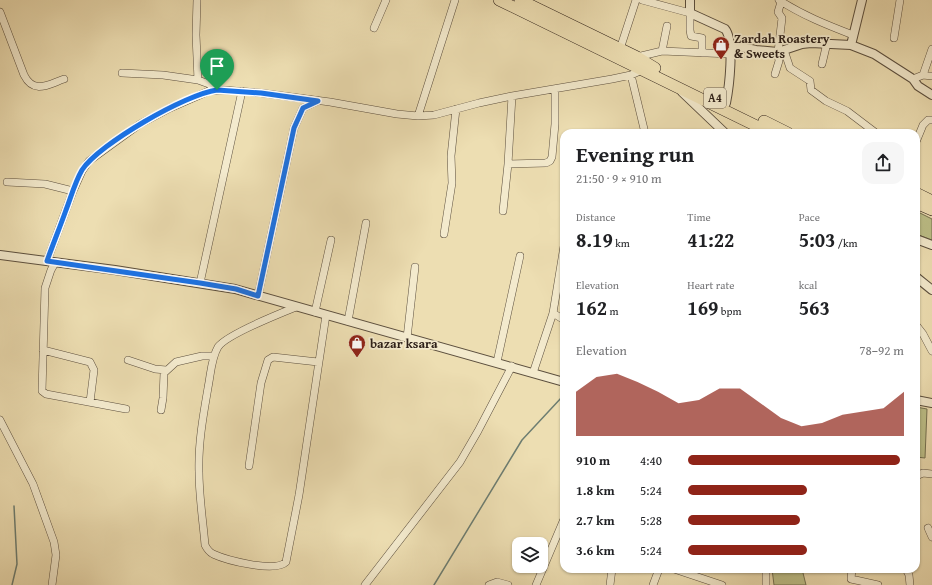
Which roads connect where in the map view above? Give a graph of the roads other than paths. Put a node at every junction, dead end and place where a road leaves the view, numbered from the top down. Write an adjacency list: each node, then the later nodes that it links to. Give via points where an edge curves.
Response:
1 (197, 0): 36 (street)
2 (386, 0): 15 (street)
3 (455, 0): 46 (street)
4 (499, 0): 27 (highway, A4)
5 (520, 0): 21 (highway, A4)
6 (636, 0): 21 (street)
7 (642, 0): 13 (street)
8 (690, 0): 13 (street)
9 (862, 0): 16 (street)
10 (900, 0): 17 (street)
11 (780, 1): 16 (street, via 805,15); 24 (street, via 778,12 782,18)
12 (0, 12): 34 (street, via 24,75 30,84 41,87)
13 (690, 13): 19 (street, via 725,29); 25 (street, via 691,36 702,38)
14 (666, 26): 23 (street)
15 (374, 28)
16 (853, 35): 20 (street)
17 (894, 38)
18 (827, 43): 20 (street); 24 (street, via 802,44); 28 (street)
19 (730, 45): 24 (street); 26 (street)
20 (851, 45): 35 (street, via 874,54)
21 (620, 49): 27 (highway, A4)
22 (932, 49): 32 (street)
23 (662, 51): 25 (street); 27 (street)
24 (781, 51): 30 (street); 52 (street, via 790,68 810,81 811,90 847,111)
25 (702, 53): 26 (street)
26 (730, 54): 44 (street)
27 (641, 63): 31 (street); 37 (highway, A4); 44 (highway, A4)
28 (822, 64)
29 (122, 73): 36 (street)
30 (774, 74)
31 (631, 75): 38 (street); 48 (street)
32 (924, 75): 33 (street); 35 (street)
33 (932, 76)
34 (64, 79)
35 (913, 79): 41 (street, via 918,86)
36 (198, 80): 39 (street)
37 (678, 86): 49 (street, via 686,97); 50 (highway, A4)
38 (555, 89): 42 (street); 54 (street, via 551,159 546,163)
39 (217, 90): 40 (street); 56 (street, via 170,108 124,135 89,161)
40 (242, 91): 43 (street); 73 (street)
41 (932, 95)
42 (512, 96): 45 (street); 54 (street)
43 (318, 101): 46 (street); 75 (street, via 303,108 294,128)
44 (726, 103): 51 (highway, A4)
45 (456, 109): 46 (street); 63 (street, via 451,156 452,183)
46 (418, 116)
47 (932, 120): 53 (street, via 924,122)
48 (644, 129)
49 (721, 129)
50 (763, 129)
51 (780, 129)
52 (871, 129)
53 (920, 132)
54 (508, 164): 61 (street)
55 (7, 182): 56 (street, via 45,184)
56 (73, 191): 69 (street)
57 (920, 195): 58 (highway)
58 (932, 201)
59 (920, 205): 60 (highway)
60 (932, 210)
61 (503, 211)
62 (366, 223): 81 (street)
63 (444, 234)
64 (331, 240): 77 (street)
65 (920, 240): 66 (street)
66 (932, 245)
67 (0, 256): 69 (street)
68 (520, 256): 89 (street)
69 (51, 262): 73 (street); 84 (street, via 45,288)
70 (415, 267): 83 (street)
71 (560, 276): 78 (street)
72 (920, 280): 74 (street)
73 (200, 283): 75 (street, via 236,289)
74 (932, 290)
75 (258, 296): 76 (street)
76 (296, 307): 77 (street); 86 (street, via 233,336 219,346)
77 (315, 312): 79 (street)
78 (553, 313): 80 (street); 92 (street)
79 (326, 315): 81 (street); 88 (street)
80 (560, 317)
81 (348, 322): 83 (street)
82 (920, 330): 85 (street)
83 (407, 338): 89 (street)
84 (43, 350): 95 (street, via 90,362 94,370); 95 (street, via 42,391 46,394)
85 (932, 351)
86 (214, 356): 88 (street, via 200,441 199,472 205,545 213,554 270,567 286,562 299,494); 91 (street, via 176,362)
87 (128, 360): 91 (street)
88 (318, 362): 100 (street, via 273,357 268,360 261,383)
89 (497, 362): 90 (street)
90 (512, 366): 92 (street); 113 (street, via 460,462)
91 (166, 370): 98 (street)
92 (533, 373): 93 (street)
93 (560, 381)
94 (920, 401): 96 (street)
95 (90, 402): 97 (street)
96 (932, 404)
97 (126, 409)
98 (161, 410)
99 (0, 420): 112 (street, via 33,484 54,542 56,555)
100 (249, 466)
101 (920, 474): 102 (street)
102 (932, 474)
103 (560, 528): 116 (street)
104 (928, 528): 105 (street)
105 (932, 537)
106 (612, 573): 117 (street)
107 (658, 573): 118 (street)
108 (686, 573): 119 (street)
109 (766, 573): 120 (street)
110 (908, 573): 122 (street)
111 (851, 582): 121 (street)
112 (52, 585)
113 (365, 585)
114 (489, 585): 115 (street, via 497,582)
115 (508, 585)
116 (536, 585)
117 (610, 585)
118 (653, 585)
119 (722, 585)
120 (766, 585)
121 (878, 585)
122 (910, 585)

